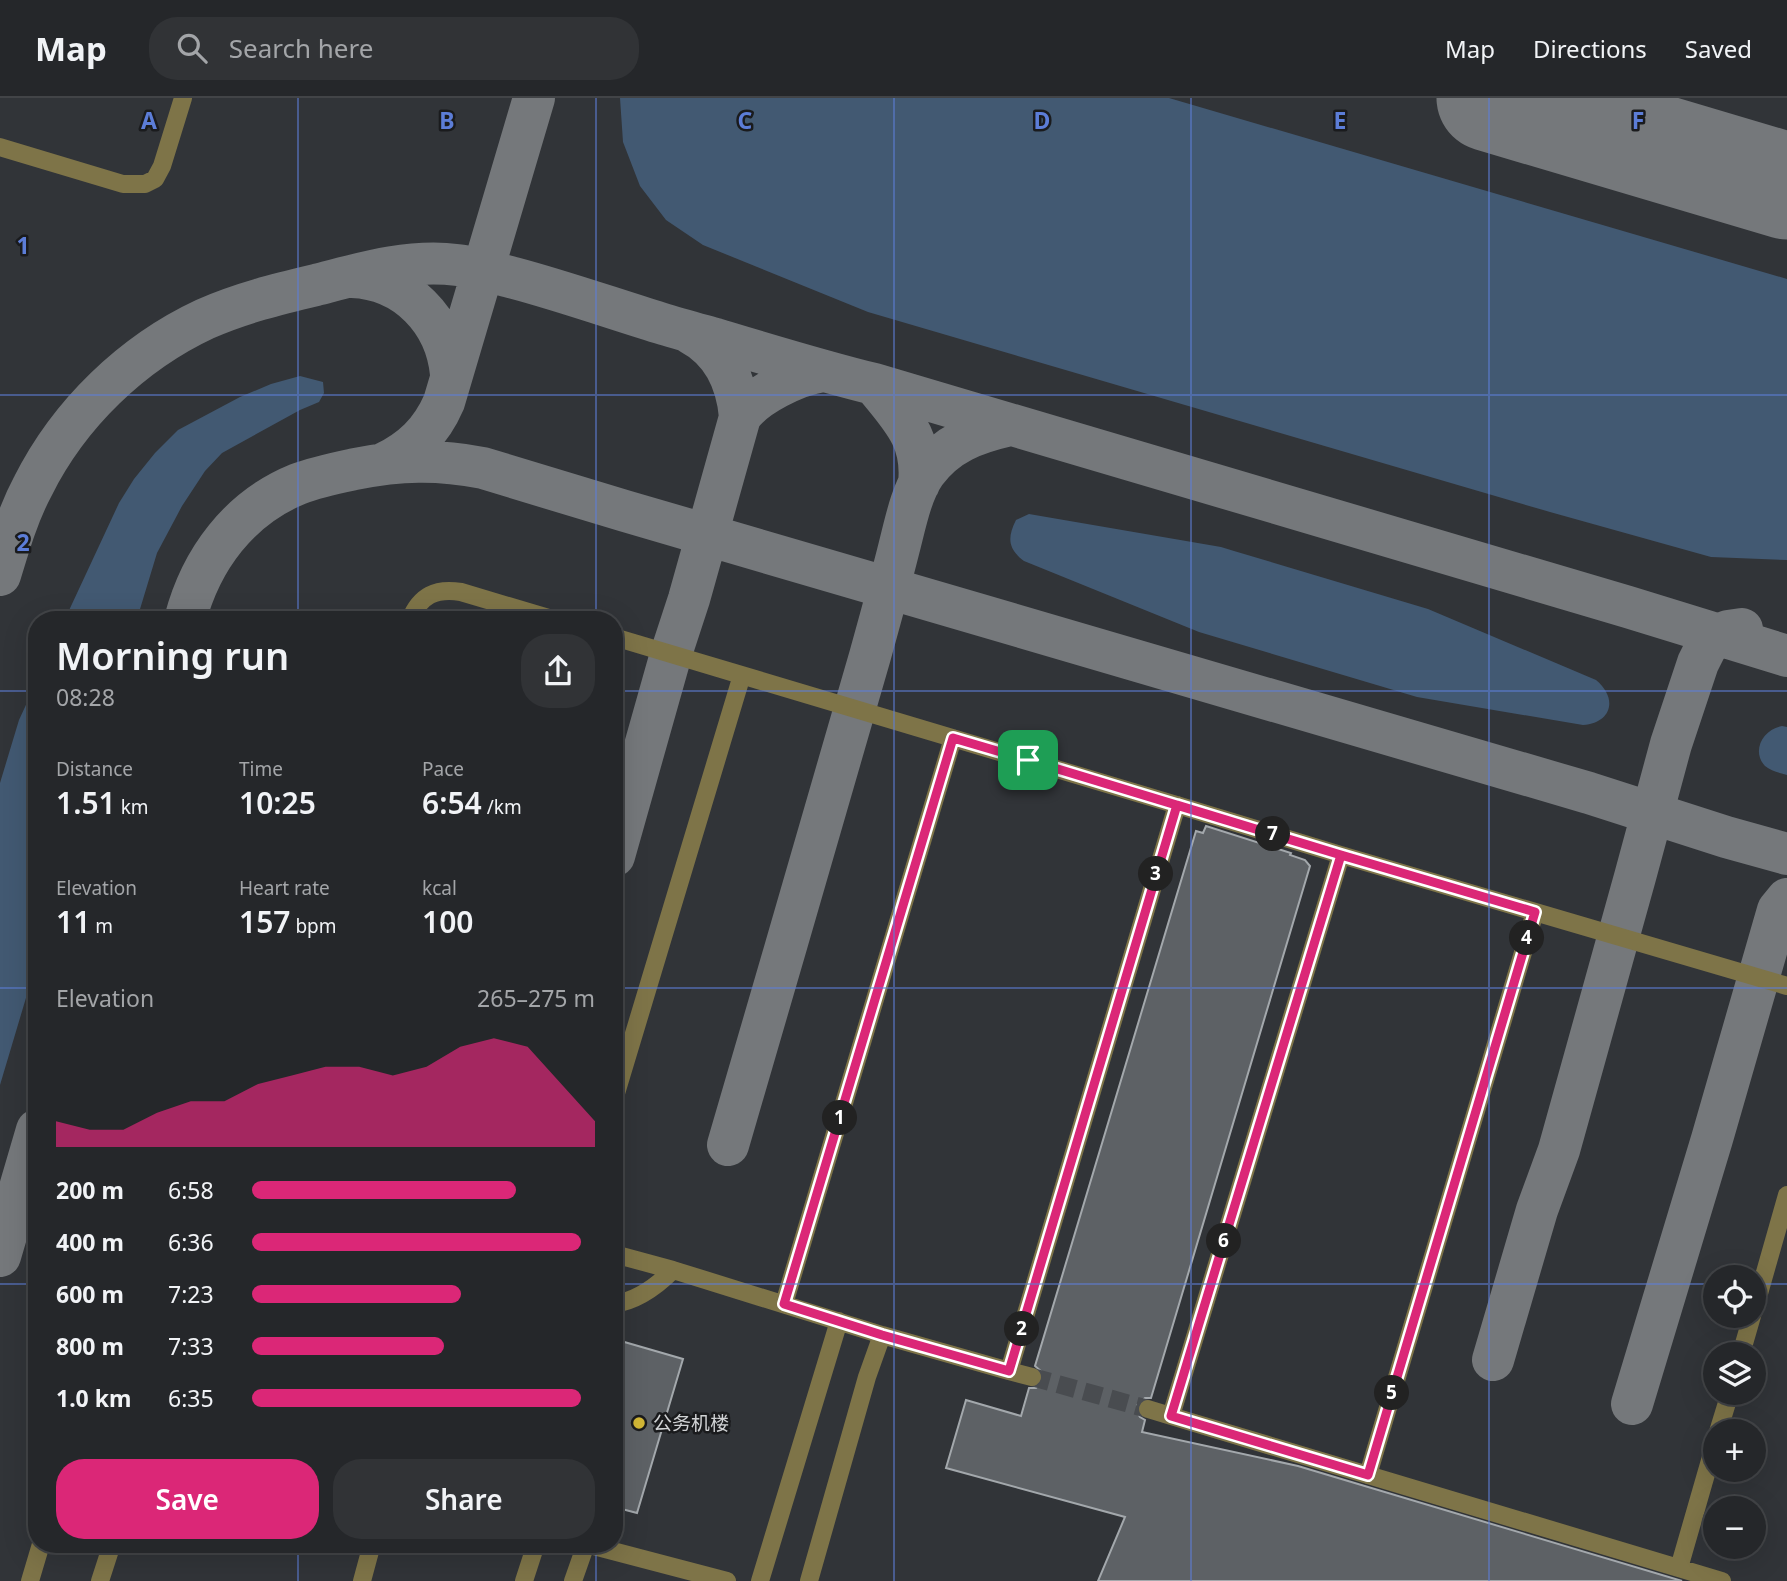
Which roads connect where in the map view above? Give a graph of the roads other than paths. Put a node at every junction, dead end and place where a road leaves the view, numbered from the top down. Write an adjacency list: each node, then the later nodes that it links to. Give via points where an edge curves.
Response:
1 (183, 98): 2 (street, via 162,166 155,179 145,184 123,184)
2 (0, 146)
3 (415, 611): 4 (street, via 420,601 449,590)
4 (525, 611)
5 (623, 640): 6 (street)
6 (742, 676): 7 (street); 12 (street)
7 (953, 738): 8 (street); 18 (street)
8 (1177, 805): 9 (street); 21 (street)
9 (1341, 855): 10 (street); 24 (street)
10 (1535, 912): 11 (street); 25 (street)
11 (1787, 986)
12 (623, 1070)
13 (1787, 1195): 15 (street)
14 (623, 1256): 16 (street)
15 (1766, 1269)
16 (673, 1270): 17 (street, via 660,1283); 18 (street)
17 (623, 1301)
18 (784, 1304): 19 (street)
19 (839, 1321): 20 (street); 40 (street)
20 (882, 1335): 21 (street); 41 (street)
21 (1009, 1371): 22 (street)
22 (1032, 1377)
23 (1148, 1409): 24 (street)
24 (1171, 1416): 25 (street)
25 (1368, 1475): 33 (street)
26 (1704, 1482): 33 (street)
27 (38, 1553): 34 (street)
28 (109, 1553): 35 (street)
29 (370, 1553): 36 (street)
30 (533, 1553): 37 (street)
31 (583, 1553): 38 (street)
32 (620, 1553): 39 (street)
33 (1679, 1568): 42 (street)
34 (30, 1581)
35 (100, 1581)
36 (362, 1581)
37 (524, 1581)
38 (573, 1581)
39 (727, 1581)
40 (760, 1581)
41 (809, 1581)
42 (1722, 1581)

